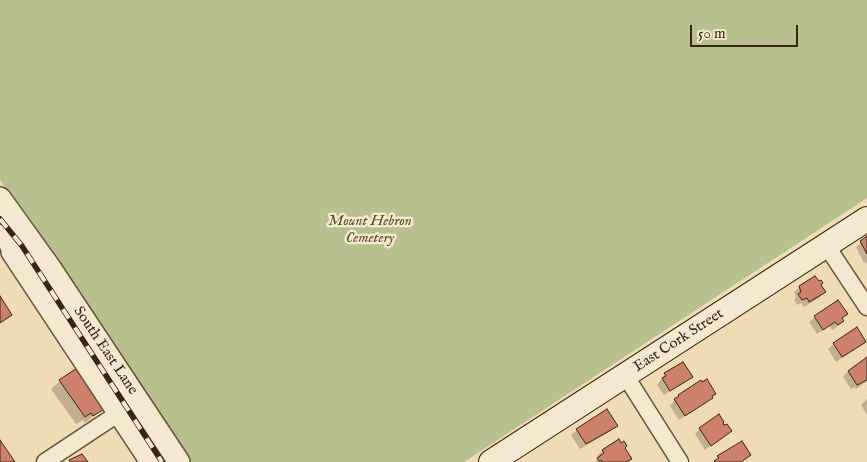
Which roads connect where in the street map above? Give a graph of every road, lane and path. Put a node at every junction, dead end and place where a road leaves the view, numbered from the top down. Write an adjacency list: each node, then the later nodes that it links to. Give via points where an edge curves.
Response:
1 (0, 198): 4 (street, South East Lane)
2 (867, 219): 5 (main road, East Cork Street)
3 (0, 232): 6 (street)
4 (31, 240): 6 (street); 12 (street, South East Lane)
5 (826, 245): 7 (street); 8 (main road, East Cork Street)
6 (6, 256): 9 (street, South East Lane)
7 (867, 307)
8 (625, 375): 13 (main road, East Cork Street); 14 (street)
9 (119, 413): 10 (street); 11 (street, South East Lane)
10 (45, 462)
11 (151, 462)
12 (178, 462)
13 (491, 462)
14 (680, 462)

